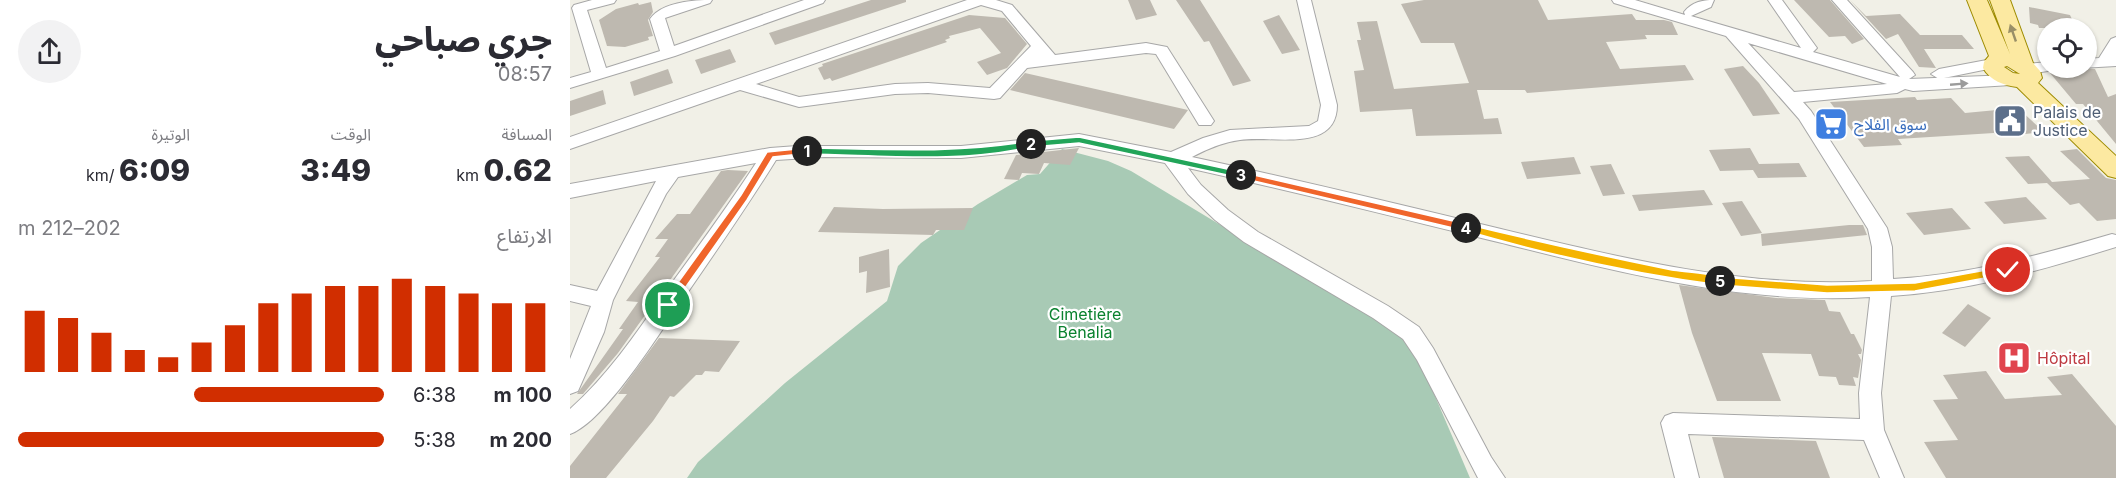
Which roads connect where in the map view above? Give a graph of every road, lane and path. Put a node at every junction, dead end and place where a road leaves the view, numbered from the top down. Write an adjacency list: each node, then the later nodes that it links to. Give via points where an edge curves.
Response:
1 (609, 0): 26 (street, via 579,8)
2 (705, 0): 20 (street, via 657,19)
3 (818, 0): 14 (street)
4 (981, 0): 13 (street); 18 (street, via 1007,8)
5 (1304, 0): 35 (street, via 1329,105 1326,124 1306,132 1247,133 1219,139)
6 (1619, 0): 16 (street)
7 (1652, 0): 15 (street)
8 (1707, 0): 15 (street)
9 (1775, 0): 19 (street)
10 (1839, 0): 27 (street)
11 (1977, 0): 21 (main road)
12 (2000, 0): 25 (main road, one-way to 12)
13 (951, 2): 29 (street); 32 (street)
14 (785, 5): 20 (street)
15 (1691, 12): 19 (street)
16 (1732, 34): 27 (street); 30 (street)
17 (2116, 42): 22 (street)
18 (1040, 45): 23 (street); 24 (street)
19 (1809, 48): 27 (street)
20 (669, 53): 26 (street)
21 (1997, 62): 25 (main road, via 1998,74); 27 (street)
22 (2110, 62)
23 (1054, 63): 24 (street); 31 (street, via 1146,48 1161,50)
24 (1022, 64): 29 (street, via 994,94 895,89 799,102)
25 (2027, 73): 27 (street, one-way to 25); 36 (main road)
26 (600, 75): 28 (street)
27 (1910, 81): 30 (street)
28 (570, 83)
29 (739, 84): 33 (street)
30 (1790, 98): 40 (street, via 1877,228 1882,247)
31 (1205, 121)
32 (570, 133)
33 (570, 143)
34 (770, 154): 35 (street, via 988,151 1079,140); 37 (street); 44 (street, via 630,359 590,407)
35 (1172, 160): 40 (street, via 1686,277 1806,288); 46 (street, via 1194,190 1253,237 1411,333 1482,465)
36 (2116, 170)
37 (672, 172): 38 (street); 42 (street)
38 (570, 191)
39 (2112, 241): 40 (street, via 2008,270 1915,287)
40 (1882, 288): 45 (street, via 1870,393)
41 (570, 293): 42 (street)
42 (603, 300): 43 (street)
43 (570, 384)
44 (570, 424)
45 (1872, 430): 47 (street, via 1673,423); 48 (street)
46 (1493, 478)
47 (1687, 478)
48 (1892, 478)

